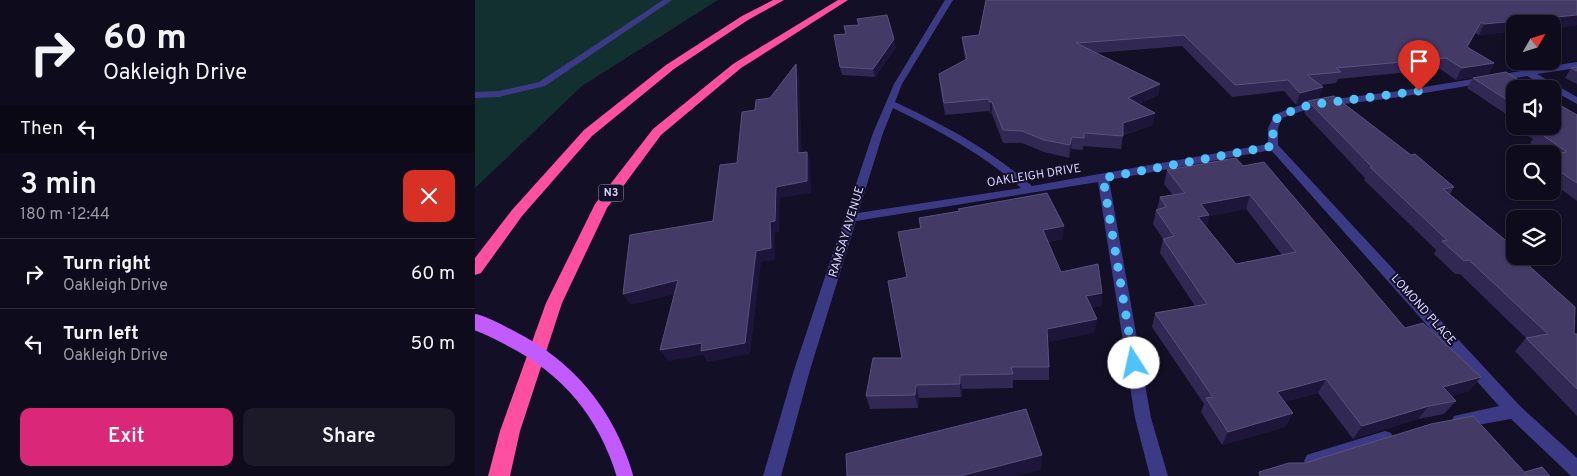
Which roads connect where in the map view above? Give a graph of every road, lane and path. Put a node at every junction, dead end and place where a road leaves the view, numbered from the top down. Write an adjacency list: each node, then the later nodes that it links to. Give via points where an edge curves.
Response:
1 (667, 0): 7 (street, via 542,84 499,94)
2 (780, 0): 14 (highway, via 745,18 670,66 588,133 517,213)
3 (844, 0): 21 (highway, N3, via 737,66 657,132 600,207 554,303 510,431)
4 (949, 0): 9 (street, RAMSAY AVENUE, via 898,84)
5 (1577, 65): 6 (street)
6 (1529, 73): 8 (street); 10 (street, via 1309,105 1278,116 1273,128)
7 (475, 95)
8 (1577, 101)
9 (890, 103): 12 (street, via 975,147 1009,170); 13 (street, RAMSAY AVENUE)
10 (1273, 146): 11 (street, OAKLEIGH DRIVE); 16 (street, LOMOND PLACE)
11 (1103, 178): 12 (street, OAKLEIGH DRIVE); 24 (street, via 1143,418)
12 (1030, 190): 13 (street, OAKLEIGH DRIVE)
13 (852, 218): 23 (street, RAMSAY AVENUE, via 802,370)
14 (475, 269)
15 (475, 322): 22 (main road, bridge, via 526,345 567,376 594,411 620,456)
16 (1514, 411): 17 (street); 20 (street, LOMOND PLACE)
17 (1447, 424)
18 (1400, 434): 19 (street)
19 (1294, 467)
20 (1577, 470)
21 (499, 476)
22 (625, 476)
23 (772, 476)
24 (1159, 476)

